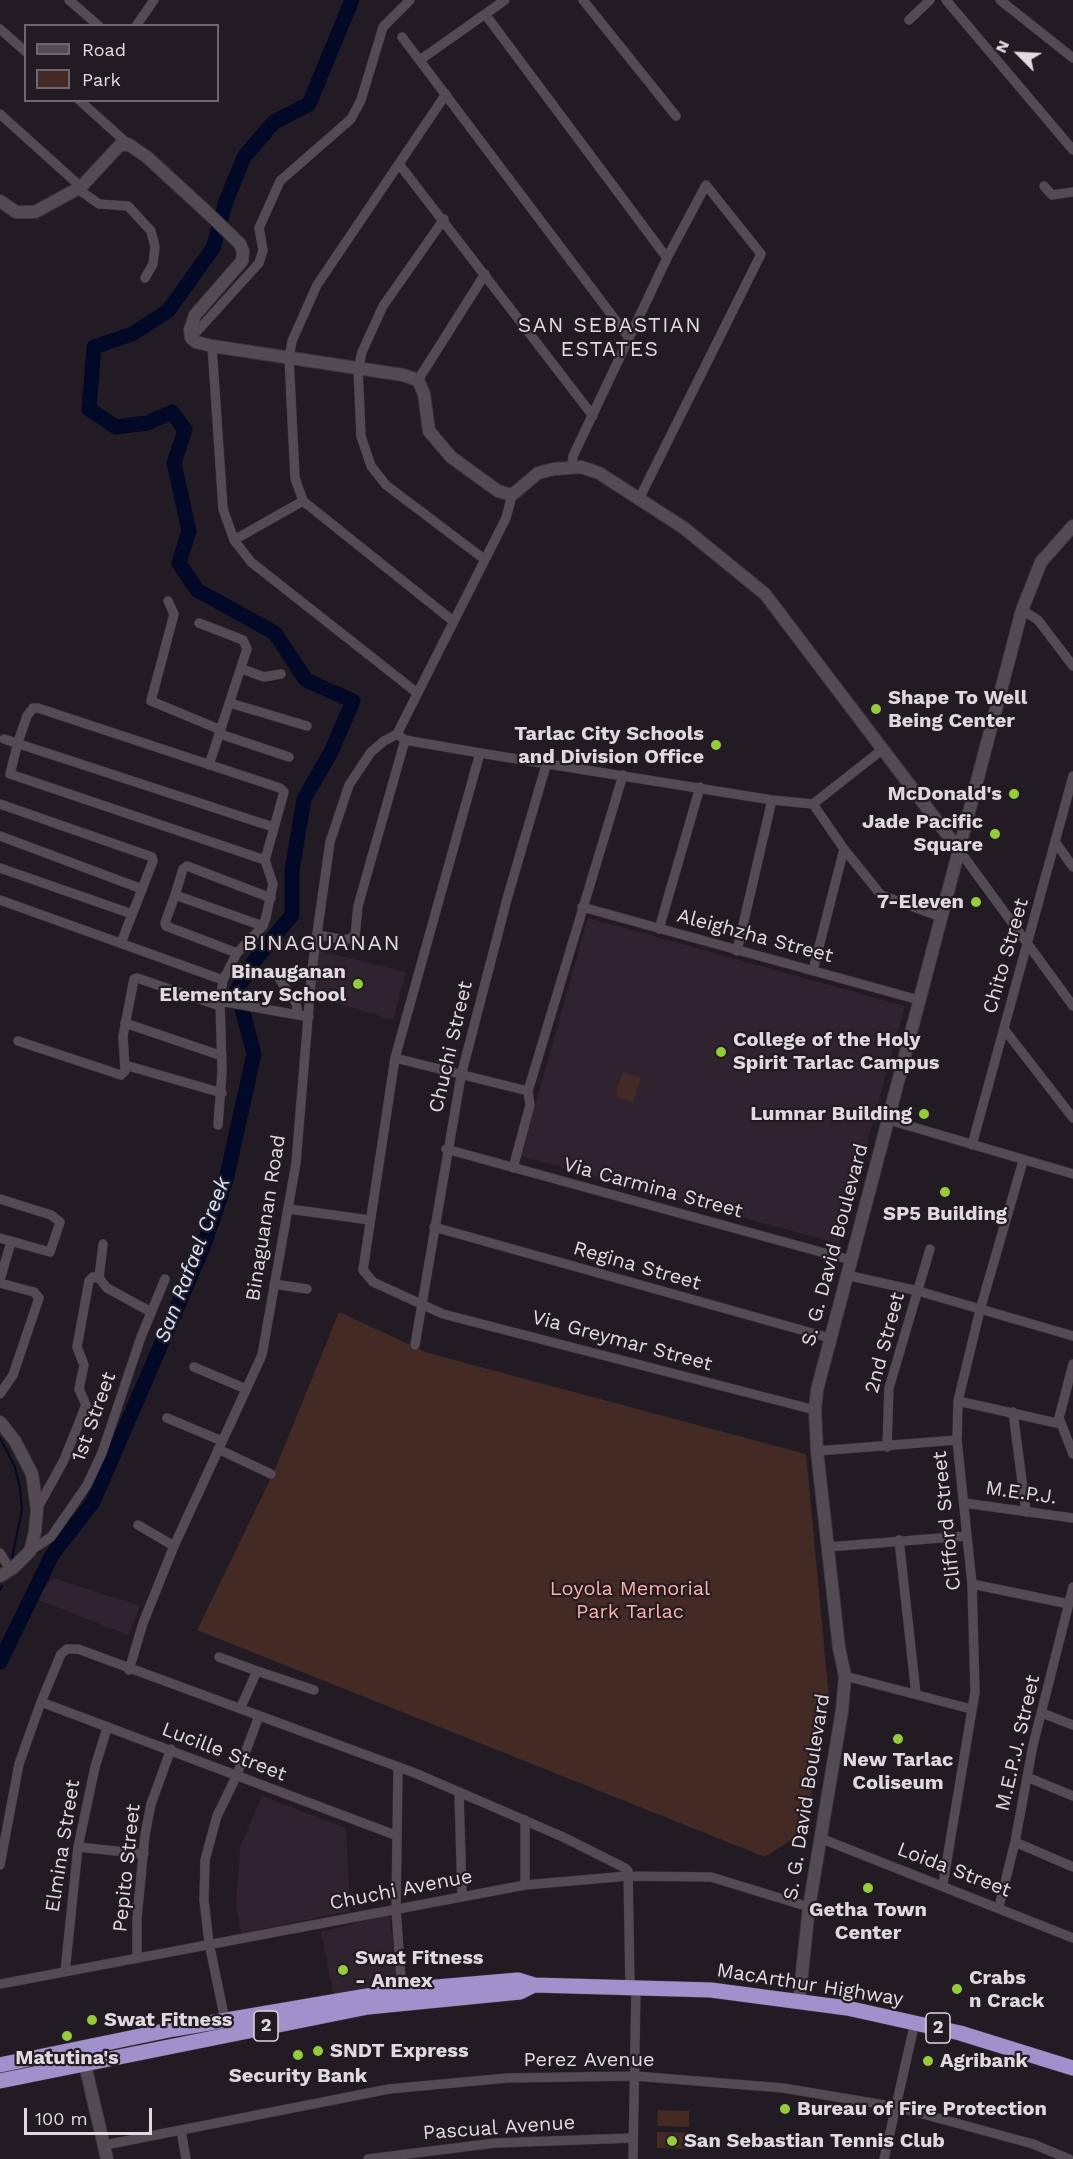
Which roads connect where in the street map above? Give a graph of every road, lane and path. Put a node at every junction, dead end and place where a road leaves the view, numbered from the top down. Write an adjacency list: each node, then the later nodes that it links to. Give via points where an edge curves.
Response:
1 (70, 0): 11 (street)
2 (154, 0): 12 (street)
3 (410, 0): 33 (street, via 383,27 361,100 351,119 280,181 259,228 259,263)
4 (505, 0): 9 (street)
5 (583, 0): 21 (street)
6 (930, 0): 10 (street)
7 (946, 0): 23 (street)
8 (1000, 0): 16 (street)
9 (485, 14): 17 (street); 30 (street)
10 (909, 20)
11 (97, 24)
12 (137, 24)
13 (0, 29): 15 (street)
14 (402, 37): 17 (street)
15 (24, 50)
16 (1073, 58)
17 (420, 60): 18 (street)
18 (446, 94): 24 (street); 34 (street)
19 (81, 102): 22 (street)
20 (0, 114): 26 (street)
21 (676, 116)
22 (128, 144): 26 (street, via 119,146); 33 (street, via 240,244 242,261 195,315)
23 (1073, 150)
24 (399, 164): 29 (street); 36 (street, via 317,285 292,341)
25 (1044, 186): 27 (street, via 1052,195)
26 (79, 188): 28 (street, via 35,212 16,212); 32 (street, via 99,204 128,207 151,231 153,264)
27 (1073, 192)
28 (0, 201)
29 (444, 219): 31 (street); 37 (street, via 383,306)
30 (667, 258): 34 (street); 42 (street, via 706,185 761,254)
31 (484, 274): 38 (street); 39 (street)
32 (145, 278)
33 (191, 338): 35 (street)
34 (629, 338): 39 (street)
35 (212, 346): 36 (street); 45 (street, via 223,509)
36 (289, 358): 37 (street); 43 (street, via 295,478)
37 (358, 369): 38 (street); 46 (street, via 361,436 371,466 386,485)
38 (418, 380): 41 (street, via 429,431 438,442 498,491)
39 (593, 416): 40 (street, via 573,456)
40 (572, 467): 41 (street, via 538,473); 42 (street, via 599,473)
41 (513, 495): 46 (street, via 506,518)
42 (639, 499): 61 (street, via 706,544 765,594)
43 (303, 501): 45 (street); 49 (street)
44 (1073, 526): 48 (street, S. G. David Boulevard, via 1041,562)
45 (234, 540): 54 (street, via 252,562)
46 (484, 559): 49 (street)
47 (168, 601): 57 (street, via 174,614 151,701)
48 (1022, 610): 51 (street, via 1038,620); 76 (street, S. G. David Boulevard)
49 (453, 621): 54 (street)
50 (199, 623): 52 (street, via 243,640 247,649)
51 (1073, 666)
52 (242, 669): 53 (street, via 264,676); 55 (street)
53 (281, 674)
54 (416, 692): 58 (street)
55 (230, 703): 56 (street); 57 (street)
56 (307, 726)
57 (221, 732): 63 (street); 65 (street)
58 (401, 737): 62 (street); 89 (street, Binaguanan Road, via 384,741 371,752 349,785 330,842); 89 (street, via 358,906 355,936 346,940)
59 (4, 739): 60 (street)
60 (18, 742): 65 (street, via 29,711 38,708); 72 (street); 77 (street, via 10,774)
61 (883, 749): 71 (street); 76 (street)
62 (480, 753): 64 (street); 106 (street)
63 (290, 757)
64 (547, 762): 66 (street); 108 (street, Chuchi Street)
65 (209, 765): 72 (street, via 280,788 284,792)
66 (623, 776): 68 (street); 84 (street)
67 (1073, 776): 74 (street, Chito Street)
68 (700, 787): 69 (street); 88 (street)
69 (772, 800): 71 (street); 92 (street)
70 (0, 804): 80 (street, via 152,856)
71 (813, 804): 75 (street)
72 (273, 827): 77 (street)
73 (0, 836): 80 (street)
74 (1056, 843): 78 (street); 91 (street, Chito Street)
75 (844, 849): 86 (street, via 881,895); 94 (street)
76 (959, 850): 86 (street, S. G. David Boulevard); 91 (street)
77 (265, 860): 82 (street, via 273,884)
78 (1073, 867)
79 (0, 868): 85 (street)
80 (142, 889): 85 (street)
81 (175, 895): 82 (street, via 187,866); 87 (street); 93 (street, via 166,927)
82 (271, 898): 87 (street)
83 (0, 900): 90 (street)
84 (582, 907): 88 (street, Aleighzha Street); 109 (street)
85 (132, 914): 90 (street)
86 (941, 917): 97 (street, S. G. David Boulevard)
87 (263, 926): 93 (street)
88 (659, 929): 92 (street, Aleighzha Street)
89 (317, 935): 101 (street, Binaguanan Road)
90 (121, 943): 96 (street)
91 (1029, 945): 99 (street); 103 (street, Chito Street)
92 (737, 951): 94 (street, Aleighzha Street)
93 (237, 953): 96 (street)
94 (813, 969): 97 (street, Aleighzha Street)
95 (278, 977): 100 (street, via 296,1003)
96 (223, 980): 98 (street)
97 (919, 1000): 113 (street, S. G. David Boulevard)
98 (223, 1004): 100 (street); 102 (street, via 137,978); 105 (street)
99 (1073, 1006)
100 (298, 1015): 101 (street)
101 (309, 1017): 121 (street, Binaguanan Road, via 297,1163)
102 (125, 1023): 105 (street); 107 (street)
103 (1004, 1029): 111 (street); 115 (street, Chito Street)
104 (18, 1041): 107 (street, via 117,1075 123,1074)
105 (222, 1056): 110 (street)
106 (395, 1058): 108 (street); 122 (street)
107 (125, 1065): 110 (street)
108 (461, 1076): 109 (street); 116 (street, Chuchi Street)
109 (528, 1091): 118 (street, via 530,1106)
110 (222, 1093): 114 (street)
111 (1070, 1107): 112 (street)
112 (1073, 1118)
113 (889, 1120): 115 (street); 128 (street, S. G. David Boulevard)
114 (219, 1125)
115 (972, 1145): 117 (street)
116 (446, 1149): 118 (street, Via Carmina Street); 123 (street, Chuchi Street)
117 (1023, 1161): 119 (street); 137 (street, Clifford Street)
118 (513, 1168): 128 (street, Via Carmina Street)
119 (1073, 1174)
120 (0, 1198): 125 (street, via 51,1215 60,1222 50,1252)
121 (289, 1209): 122 (street); 133 (street, Binaguanan Road)
122 (370, 1220): 136 (street, Via Greymar Street, via 363,1270 367,1277)
123 (434, 1227): 136 (street, Chuchi Street); 140 (street, Regina Street)
124 (0, 1238): 125 (street)
125 (11, 1242): 132 (street)
126 (103, 1244): 130 (street)
127 (930, 1249): 135 (street, 2nd Street)
128 (850, 1260): 129 (street, S. G. David Boulevard)
129 (846, 1275): 135 (street); 140 (street, S. G. David Boulevard)
130 (99, 1278): 138 (street, via 107,1288); 159 (street, via 93,1277 87,1288 77,1347 84,1365 79,1392 86,1405 64,1460)
131 (165, 1279): 138 (street, 1st Street)
132 (0, 1281): 145 (street, via 33,1292 39,1298 13,1375)
133 (274, 1284): 134 (street); 144 (street, Binaguanan Road, via 266,1339)
134 (307, 1289)
135 (918, 1291): 137 (street); 154 (street, 2nd Street, via 889,1388)
136 (422, 1304): 141 (street, Chuchi Street); 147 (street, Via Greymar Street, via 443,1314)
137 (980, 1310): 139 (street); 146 (street, Clifford Street)
138 (151, 1312): 167 (street, 1st Street, via 87,1485 51,1536)
139 (1073, 1336)
140 (830, 1338): 147 (street, S. G. David Boulevard)
141 (415, 1345)
142 (1073, 1364): 151 (street, via 1060,1408)
143 (194, 1367): 144 (street)
144 (246, 1389): 153 (street, Binaguanan Road)
145 (0, 1395)
146 (958, 1401): 148 (street); 152 (street, Clifford Street)
147 (815, 1410): 155 (street, S. G. David Boulevard)
148 (1013, 1412): 151 (street); 160 (street)
149 (167, 1418): 153 (street)
150 (0, 1422): 159 (street, via 32,1474)
151 (1060, 1424): 156 (street)
152 (957, 1440): 154 (street); 158 (street, Clifford Street)
153 (220, 1445): 157 (street); 165 (street, Binaguanan Road)
154 (887, 1447): 155 (street)
155 (817, 1450): 166 (street, S. G. David Boulevard)
156 (1073, 1454)
157 (271, 1474)
158 (964, 1503): 160 (street, M.E.P.J.); 163 (street, Clifford Street)
159 (37, 1509): 167 (street)
160 (1026, 1512): 161 (street, M.E.P.J.)
161 (1073, 1518)
162 (138, 1525): 165 (street)
163 (966, 1536): 164 (street); 170 (street, Clifford Street)
164 (899, 1540): 166 (street); 178 (street)
165 (174, 1546): 174 (street, Binaguanan Road)
166 (828, 1547): 176 (street, S. G. David Boulevard)
167 (30, 1551): 169 (street)
168 (0, 1553): 169 (street)
169 (5, 1573)
170 (972, 1584): 172 (street); 181 (street, Clifford Street, via 975,1671)
171 (1073, 1587): 172 (street, M.E.P.J. Street)
172 (1069, 1604): 182 (street, M.E.P.J. Street)
173 (219, 1657): 175 (street)
174 (129, 1670): 179 (street, via 78,1649 67,1649 61,1654); 180 (street)
175 (257, 1671): 177 (street); 180 (street)
176 (845, 1676): 178 (street); 194 (street, S. G. David Boulevard)
177 (314, 1690)
178 (916, 1694): 181 (street)
179 (40, 1702): 185 (street, Lucille Street); 198 (street, via 19,1764)
180 (240, 1709): 183 (street)
181 (971, 1709): 201 (street, Clifford Street)
182 (1042, 1713): 184 (street); 189 (street, M.E.P.J. Street)
183 (259, 1716): 187 (street); 188 (street)
184 (1073, 1725)
185 (107, 1728): 186 (street, Lucille Street); 196 (street, Elmina Street)
186 (171, 1749): 188 (street, Lucille Street); 197 (street, Pepito Street, via 151,1804)
187 (398, 1768): 190 (street); 193 (street)
188 (236, 1777): 193 (street, Lucille Street); 208 (street, via 217,1816 205,1860)
189 (1027, 1777): 191 (street); 195 (street, M.E.P.J. Street)
190 (459, 1792): 192 (street); 203 (street)
191 (1073, 1796)
192 (525, 1820): 200 (street, via 616,1862); 202 (street)
193 (395, 1835): 206 (street)
194 (820, 1838): 201 (street, Loida Street); 204 (street, S. G. David Boulevard)
195 (1015, 1842): 199 (street); 205 (street, M.E.P.J. Street)
196 (78, 1847): 197 (street); 210 (street, Elmina Street)
197 (144, 1854): 209 (street, Pepito Street)
198 (0, 1865)
199 (1073, 1867)
200 (628, 1876): 202 (street, Chuchi Avenue); 204 (street, Chuchi Avenue, via 711,1876); 213 (street)
201 (943, 1884): 205 (street, Loida Street)
202 (525, 1885): 203 (street, Chuchi Avenue)
203 (462, 1896): 206 (street, Chuchi Avenue)
204 (809, 1907): 215 (street, S. G. David Boulevard)
205 (999, 1907): 207 (street, Loida Street)
206 (396, 1910): 208 (street, Chuchi Avenue); 214 (street)
207 (1073, 1938)
208 (209, 1943): 209 (street, Chuchi Avenue); 216 (street)
209 (137, 1958): 210 (street, Chuchi Avenue)
210 (65, 1972): 211 (street, Chuchi Avenue)
211 (0, 1984)
212 (534, 1985): 213 (highway, MacArthur Highway / 2); 214 (highway, MacArthur Highway / 2, via 518,1980); 218 (highway, MacArthur Highway / 2, via 520,1992 368,2007)
213 (633, 1987): 215 (highway, MacArthur Highway / 2, via 711,1990); 221 (street)
214 (402, 1991): 216 (highway, MacArthur Highway / 2)
215 (799, 2001): 217 (highway, MacArthur Highway / 2)
216 (225, 2020): 218 (highway, MacArthur Highway / 2)
217 (915, 2022): 220 (highway, MacArthur Highway / 2); 223 (street)
218 (83, 2056): 219 (highway, MacArthur Highway / 2); 222 (highway, MacArthur Highway / 2); 226 (street)
219 (0, 2065)
220 (1073, 2068)
221 (635, 2076): 223 (street, Perez Avenue, via 783,2088); 224 (street, Perez Avenue, via 507,2078 389,2088); 225 (street)
222 (0, 2081)
223 (897, 2107): 231 (street); 232 (street, Perez Avenue, via 1033,2144)
224 (181, 2130): 226 (street, Perez Avenue); 228 (street)
225 (633, 2138): 229 (street, Pascual Avenue, via 495,2143); 230 (street)
226 (105, 2145): 227 (street)
227 (107, 2159)
228 (186, 2159)
229 (368, 2159)
230 (633, 2159)
231 (884, 2159)
232 (1069, 2159)

